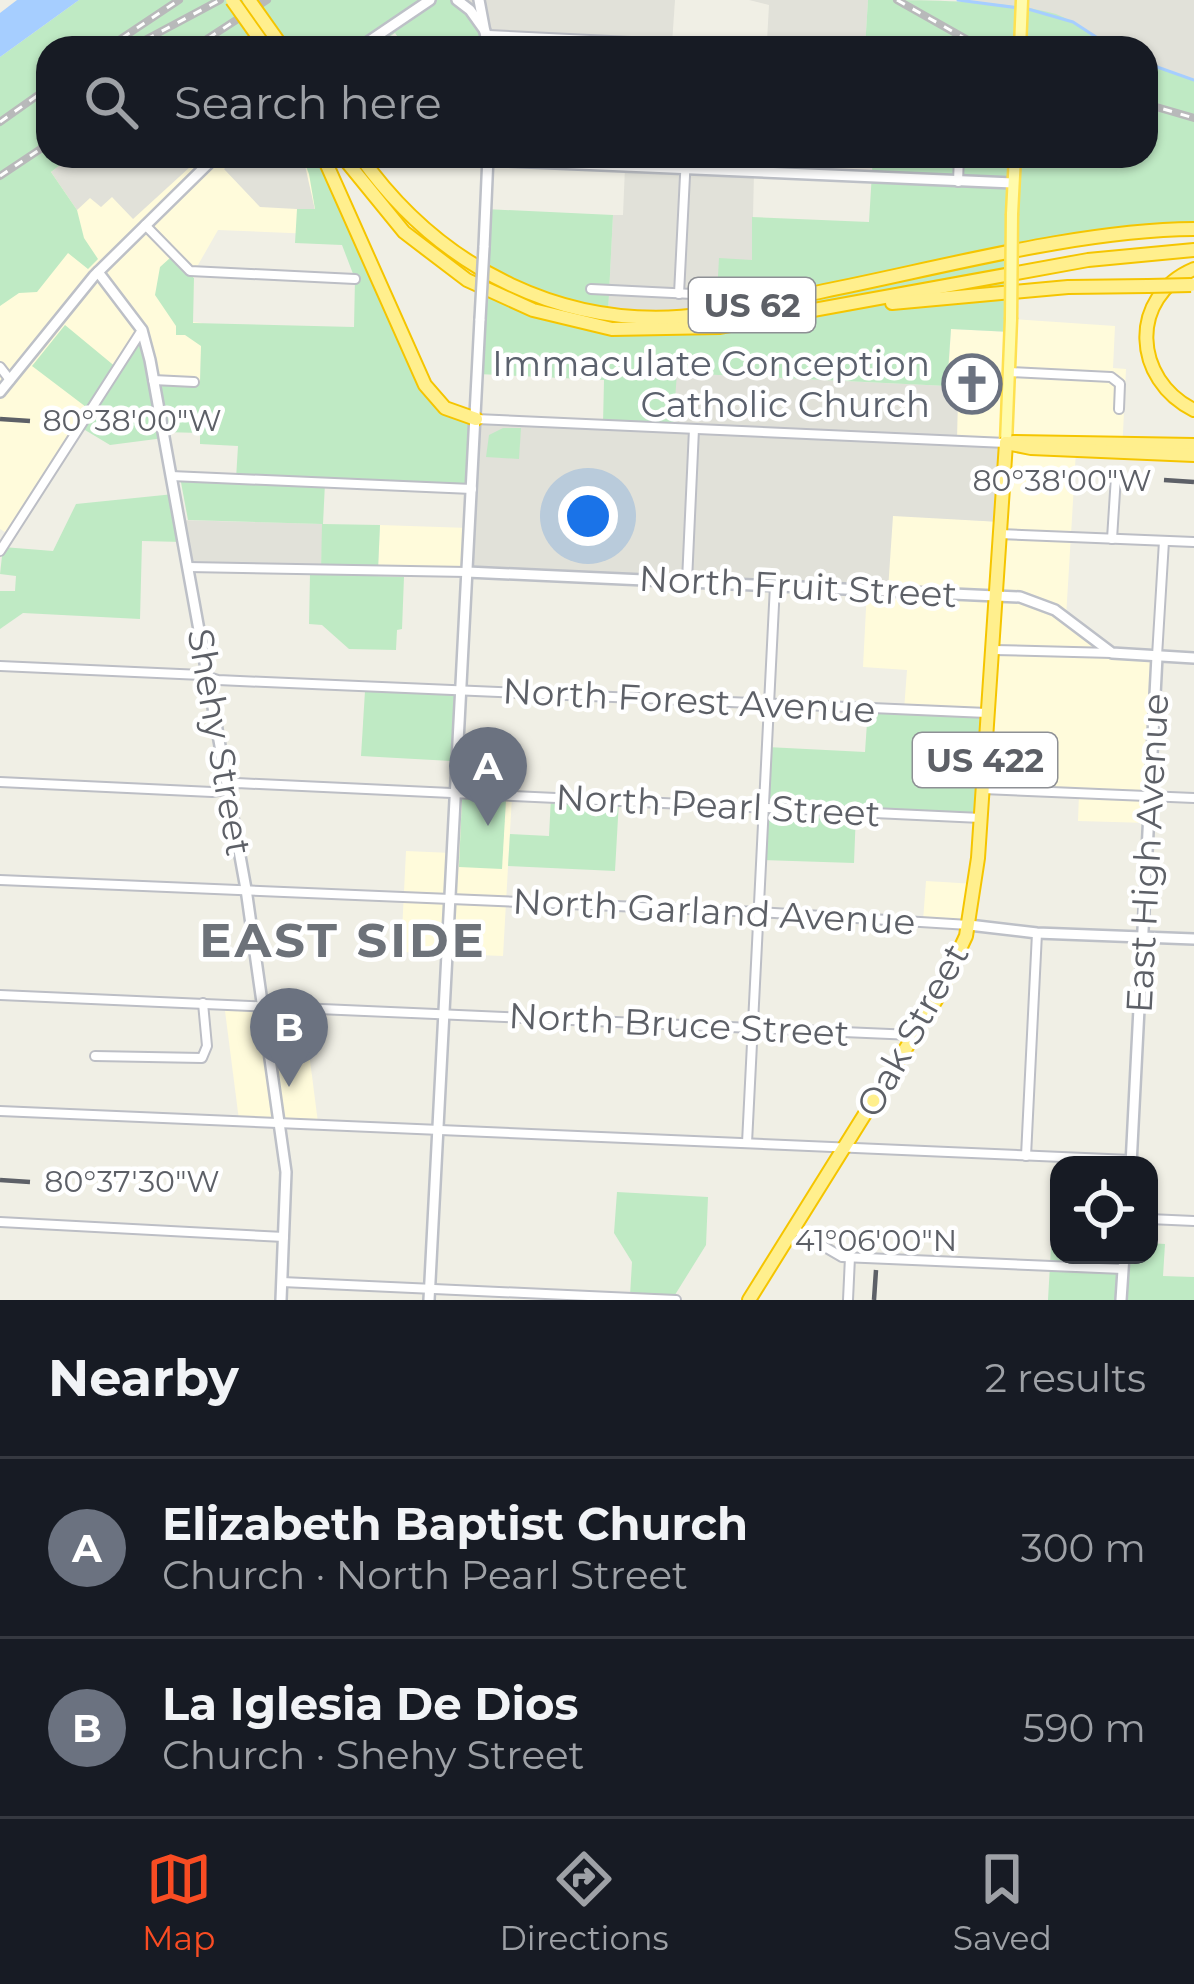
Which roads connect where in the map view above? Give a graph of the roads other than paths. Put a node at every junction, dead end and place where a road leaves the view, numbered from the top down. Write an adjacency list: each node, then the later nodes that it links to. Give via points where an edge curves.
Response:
1 (232, 0): 8 (highway, bridge)
2 (249, 0): 9 (highway, bridge)
3 (430, 0): 10 (street)
4 (457, 0): 7 (street)
5 (479, 0): 7 (street)
6 (1022, 0): 12 (main road)
7 (488, 35): 11 (street)
8 (257, 36)
9 (277, 36)
10 (377, 36)
11 (507, 36)
12 (1020, 36)
13 (204, 168): 24 (street)
14 (328, 168): 44 (highway, via 425,385 445,408)
15 (352, 168): 34 (highway, US 62, via 404,232 467,280 532,310 640,331)
16 (369, 168): 25 (highway, US 62, via 421,227 491,278 608,314 705,315 1096,238)
17 (488, 168): 44 (street, bridge)
18 (653, 168): 21 (street)
19 (959, 168): 22 (street)
20 (1014, 168): 23 (main road, Oak Street)
21 (686, 170): 22 (street); 32 (street)
22 (958, 182): 23 (street)
23 (1013, 183): 37 (main road, Oak Street, bridge)
24 (145, 225): 28 (street); 29 (street, via 194,272)
25 (1194, 229)
26 (1194, 250): 34 (highway, US 62, via 1088,260)
27 (1194, 268): 43 (highway, via 1159,296 1145,336 1154,375)
28 (98, 272): 35 (street, Shehy Street); 38 (street)
29 (355, 279)
30 (1193, 285): 34 (highway, bridge, via 997,292)
31 (591, 289): 32 (street)
32 (680, 294): 33 (street)
33 (713, 295)
34 (801, 312)
35 (142, 331): 39 (street, Shehy Street); 56 (street)
36 (0, 367): 38 (street)
37 (1010, 372): 42 (street, via 1111,377 1120,384); 46 (main road, Oak Street)
38 (10, 380): 41 (street)
39 (153, 380): 40 (street); 49 (street, Shehy Street)
40 (194, 382)
41 (0, 392)
42 (1119, 410)
43 (1194, 410)
44 (476, 418): 45 (street); 51 (street)
45 (694, 429): 46 (street); 59 (street)
46 (1006, 443): 47 (highway); 48 (highway); 52 (highway, Oak Street / US 422)
47 (1194, 445)
48 (1194, 455)
49 (171, 476): 51 (street); 57 (street, Shehy Street)
50 (1116, 476): 53 (street)
51 (472, 489): 58 (street)
52 (1000, 534): 53 (street); 61 (highway, Oak Street / US 422)
53 (1112, 539): 54 (street)
54 (1163, 541): 55 (street); 64 (street, East High Avenue)
55 (1194, 542)
56 (0, 551)
57 (188, 567): 58 (street); 67 (street, Shehy Street)
58 (467, 572): 59 (street, North Fruit Street); 68 (street)
59 (687, 581): 60 (street, North Fruit Street)
60 (776, 585): 61 (street, North Fruit Street); 69 (street)
61 (997, 595): 62 (highway, Oak Street / US 422); 63 (street, North Fruit Street, via 1055,610)
62 (994, 650): 63 (street); 70 (highway, Oak Street / US 422)
63 (1112, 653): 64 (street)
64 (1157, 656): 65 (street); 75 (street, East High Avenue)
65 (1194, 658)
66 (0, 666): 67 (street, North Forest Avenue)
67 (208, 678): 68 (street, North Forest Avenue); 72 (street, Shehy Street)
68 (460, 690): 69 (street, North Forest Avenue); 74 (street)
69 (770, 704): 70 (street, North Forest Avenue); 77 (street)
70 (989, 713): 73 (highway, Oak Street / US 422)
71 (0, 782): 72 (street, North Pearl Street)
72 (228, 788): 74 (street, North Pearl Street); 80 (street, Shehy Street)
73 (983, 789): 75 (street); 78 (highway, Oak Street / US 422)
74 (455, 793): 77 (street, North Pearl Street); 81 (street)
75 (1150, 796): 76 (street); 85 (street, East High Avenue)
76 (1194, 798)
77 (764, 807): 78 (street, North Pearl Street); 82 (street)
78 (981, 818): 83 (highway, Oak Street / US 422)
79 (0, 880): 80 (street, North Garland Avenue)
80 (246, 889): 81 (street, North Garland Avenue); 89 (street, Shehy Street)
81 (450, 898): 82 (street, North Garland Avenue); 90 (street)
82 (759, 912): 83 (street, North Garland Avenue); 91 (street)
83 (969, 925): 84 (street, North Garland Avenue); 92 (highway, Oak Street / US 422)
84 (1037, 933): 85 (street, North Garland Avenue); 99 (street)
85 (1143, 938): 86 (street, North Garland Avenue); 100 (street, East High Avenue)
86 (1194, 939)
87 (0, 994): 88 (street, North Bruce Street)
88 (203, 1003): 89 (street, North Bruce Street); 93 (street, via 202,1058)
89 (263, 1004): 90 (street, North Bruce Street); 95 (street, Shehy Street)
90 (444, 1013): 91 (street, North Bruce Street); 96 (street)
91 (753, 1028): 92 (street, North Bruce Street); 97 (street)
92 (914, 1035): 98 (highway, Oak Street / US 422)
93 (95, 1056)
94 (0, 1111): 95 (street)
95 (279, 1121): 96 (street); 106 (street, Shehy Street)
96 (438, 1129): 97 (street); 111 (street)
97 (747, 1143): 98 (street)
98 (844, 1148): 99 (street); 105 (highway, Oak Street / US 422)
99 (1026, 1156): 101 (street)
100 (1132, 1156)
101 (1050, 1158)
102 (1158, 1219): 103 (street)
103 (1194, 1220)
104 (0, 1222): 106 (street)
105 (794, 1229): 107 (street); 114 (highway, Oak Street / US 422)
106 (284, 1237): 110 (street, Shehy Street)
107 (850, 1257): 109 (street); 115 (street)
108 (1123, 1264): 109 (street)
109 (1123, 1269): 116 (street)
110 (282, 1282): 111 (street); 112 (street, Shehy Street)
111 (430, 1294): 113 (street)
112 (281, 1300)
113 (676, 1300)
114 (749, 1300)
115 (848, 1300)
116 (1120, 1300)

